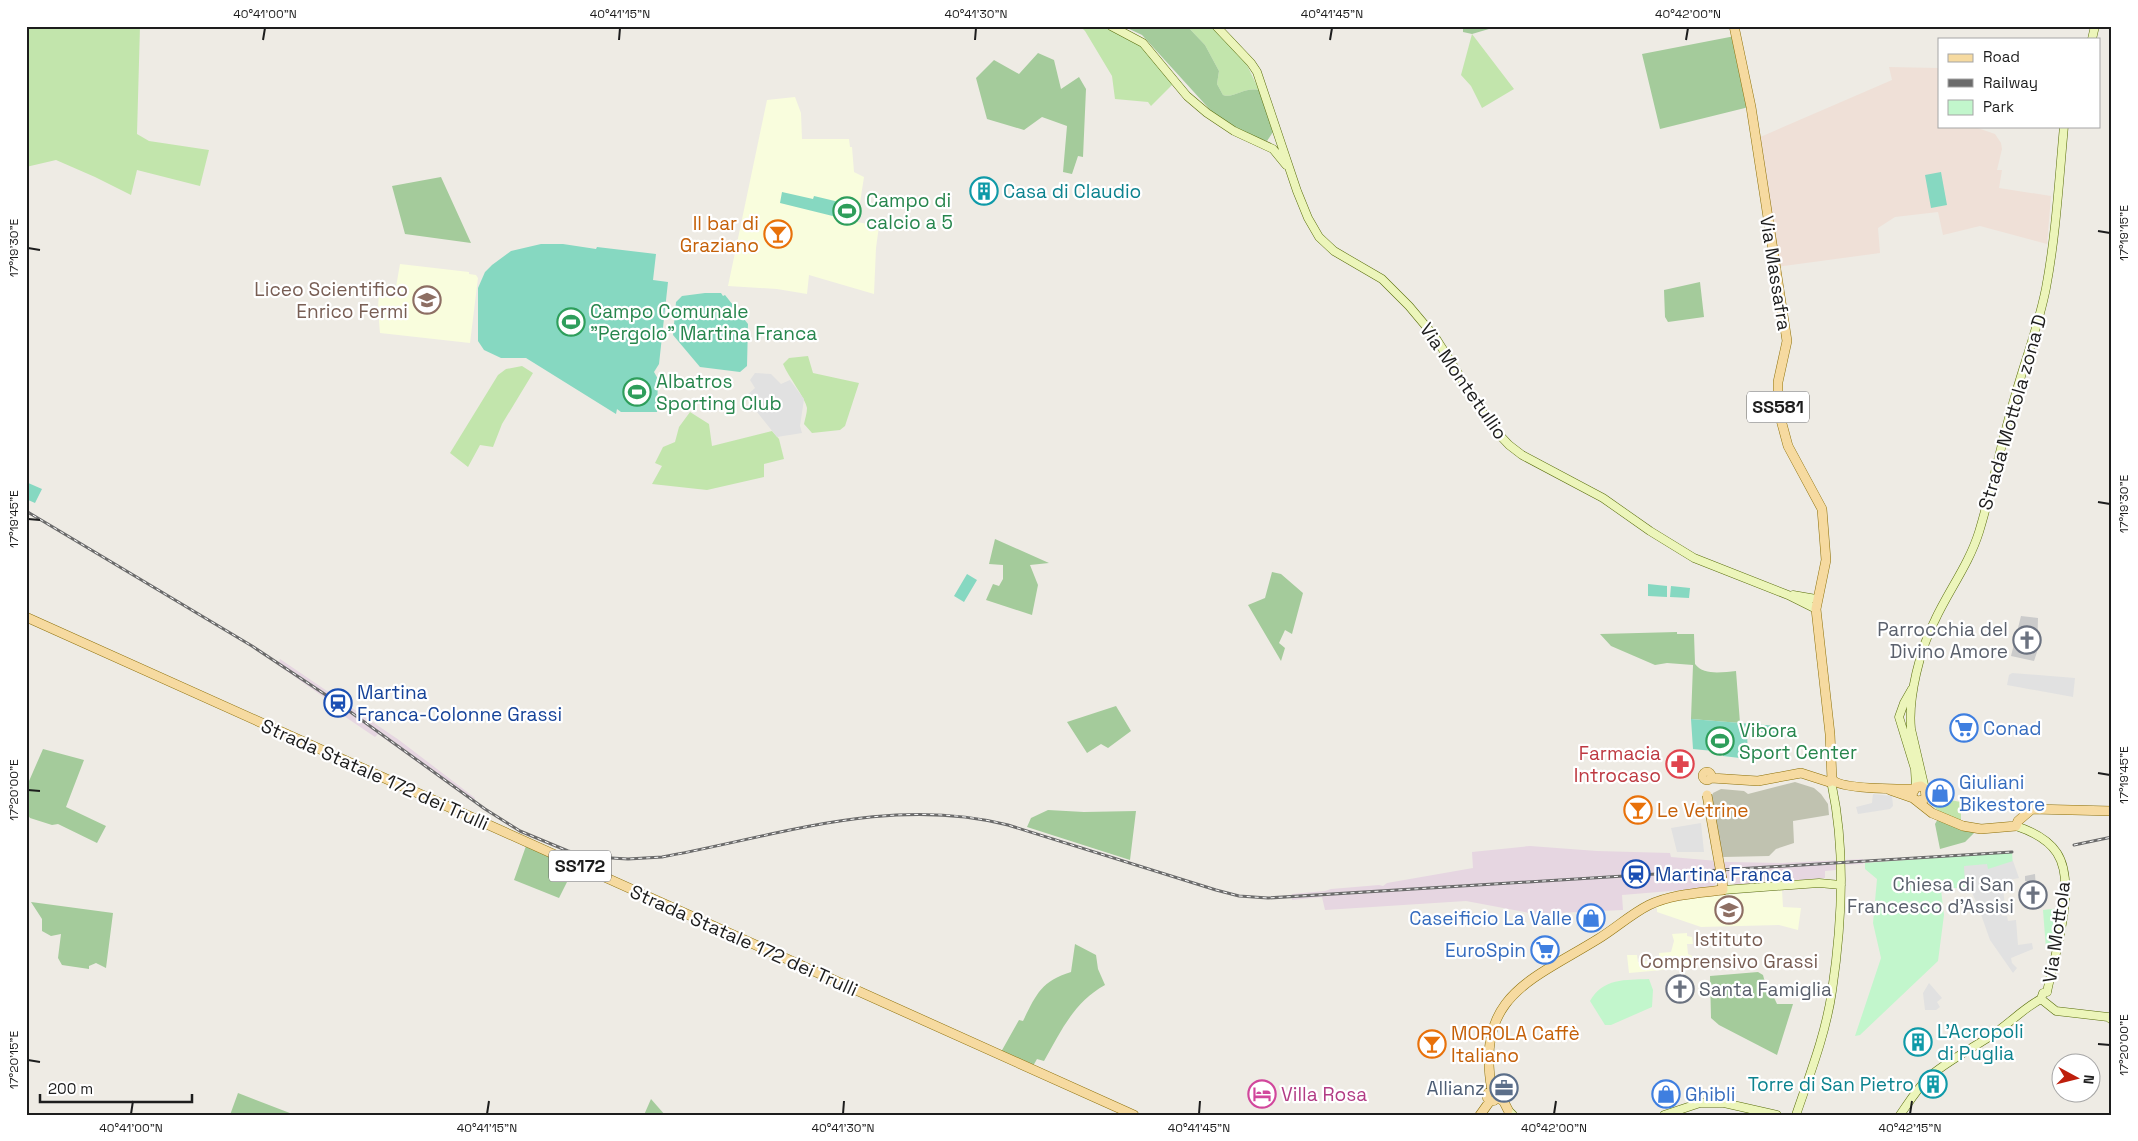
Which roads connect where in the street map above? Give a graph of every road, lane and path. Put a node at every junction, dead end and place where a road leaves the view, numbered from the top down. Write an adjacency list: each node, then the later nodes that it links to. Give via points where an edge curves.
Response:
1 (1111, 26): 7 (street, via 1143,43 1187,96 1207,113 1234,131)
2 (1216, 26): 5 (street, via 1257,72)
3 (1734, 26): 11 (main road, Via Massafra / SS581, via 1751,107 1787,341 1778,382 1778,409 1788,446 1822,509 1826,560)
4 (2064, 128): 14 (street, Strada Mottola zona D, via 2046,287 2038,325 1979,534 1965,567 1934,621)
5 (1279, 134): 6 (street); 7 (street, via 1273,142); 8 (street)
6 (1282, 143): 8 (street, via 1279,149); 9 (street)
7 (1263, 144): 8 (street)
8 (1273, 149): 9 (street)
9 (1291, 173): 10 (street, Via Montetullio, via 1319,237 1334,252 1382,279 1409,306 1435,337 1492,427 1509,445 1603,498 1650,532 1694,558)
10 (1788, 595): 11 (street, Via Montetullio); 12 (street, Via Montetullio)
11 (1816, 599): 12 (main road, Via Massafra / SS581)
12 (1816, 609): 17 (main road, Via Massafra / SS581)
13 (26, 617): 27 (main road, Strada Statale 172 dei Trulli / SS172)
14 (1914, 685): 15 (street, Strada Mottola zona D); 16 (street, Strada Mottola zona D)
15 (1901, 709): 16 (street); 18 (street, via 1899,717)
16 (1911, 711): 18 (street, Strada Mottola zona D)
17 (1832, 783): 18 (main road); 21 (street, Via Massafra / SS581, via 1841,858); 22 (main road, bridge, via 1801,773 1758,781 1711,777 1706,795)
18 (1919, 794): 20 (main road, Via Mottola, via 1932,813 1963,826 1981,829)
19 (2112, 811): 20 (main road, via 2032,809)
20 (2016, 826): 23 (street, Via Mottola, via 2037,835 2051,846 2063,869 2064,899)
21 (1840, 885): 22 (street, via 1819,883); 31 (street, Via Massafra, via 1832,991 1823,1032)
22 (1723, 890): 25 (main road, via 1672,897 1649,905 1522,986 1500,1013 1492,1030 1488,1056)
23 (2044, 1001): 24 (street, via 2056,1011); 32 (street, via 2025,1007 2013,1020 1928,1077)
24 (2112, 1020)
25 (1493, 1097): 26 (main road, via 1504,1102); 28 (main road)
26 (1511, 1112)
27 (1134, 1115)
28 (1480, 1115)
29 (1664, 1115): 30 (street, via 1700,1103 1724,1103)
30 (1777, 1115)
31 (1796, 1115)
32 (1900, 1115)

